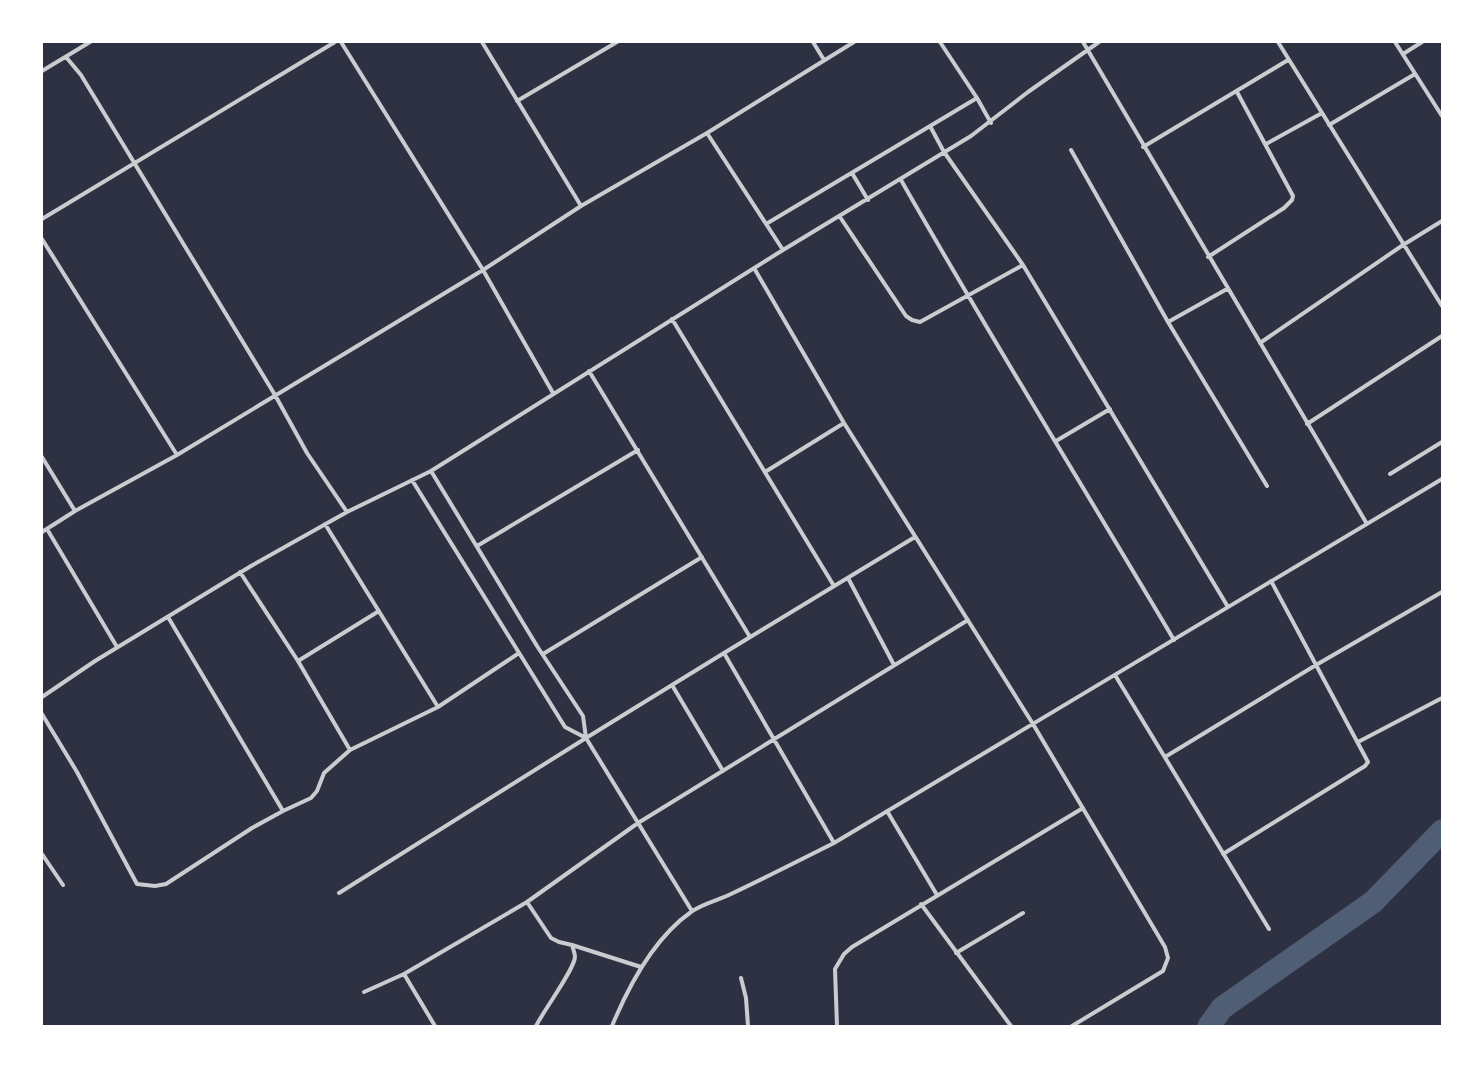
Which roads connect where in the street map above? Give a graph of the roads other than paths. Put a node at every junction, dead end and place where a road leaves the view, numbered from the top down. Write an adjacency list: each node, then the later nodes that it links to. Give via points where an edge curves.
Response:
1 (90, 42): 16 (street)
2 (335, 42): 34 (street)
3 (341, 42): 49 (street)
4 (482, 42): 23 (street)
5 (618, 42): 23 (street)
6 (813, 42): 17 (street)
7 (854, 42): 17 (street)
8 (940, 42): 22 (street)
9 (1083, 42): 14 (street)
10 (1099, 42): 14 (street)
11 (1278, 42): 18 (street)
12 (1395, 42): 15 (street)
13 (1422, 42): 15 (street)
14 (1088, 49): 26 (street, via 1028,92); 31 (street)
15 (1402, 54): 20 (street)
16 (66, 57): 19 (street); 34 (street, via 81,75)
17 (824, 60): 29 (street)
18 (1288, 60): 21 (street); 24 (street)
19 (42, 71)
20 (1415, 74): 25 (street); 27 (street)
21 (1237, 92): 30 (street); 31 (street)
22 (977, 98): 26 (street); 28 (street)
23 (517, 101): 38 (street)
24 (1322, 113): 27 (street); 30 (street)
25 (1442, 116)
26 (991, 123): 33 (street)
27 (1329, 125): 44 (street)
28 (930, 126): 33 (street); 35 (street)
29 (707, 133): 38 (street); 42 (street)
30 (1266, 144): 46 (street, via 1290,189 1292,200 1284,208)
31 (1143, 147): 46 (street)
32 (1070, 150): 54 (street)
33 (944, 152): 36 (street); 47 (street)
34 (133, 164): 40 (street); 59 (street)
35 (852, 173): 37 (street); 42 (street)
36 (900, 180): 37 (street); 51 (street)
37 (868, 200): 39 (street)
38 (582, 206): 49 (street)
39 (840, 217): 45 (street); 51 (street, via 906,316 912,320 920,322)
40 (42, 219)
41 (1442, 221): 44 (street)
42 (766, 224): 45 (street)
43 (42, 238): 66 (street)
44 (1403, 245): 52 (street); 56 (street)
45 (783, 250): 48 (street)
46 (1208, 257): 50 (street)
47 (1023, 265): 51 (street); 60 (street)
48 (754, 268): 53 (street); 61 (street)
49 (483, 270): 58 (street); 59 (street)
50 (1227, 289): 54 (street); 56 (street)
51 (967, 296): 63 (street)
52 (1442, 306)
53 (672, 320): 57 (street); 69 (street)
54 (1168, 322): 73 (street)
55 (1442, 336): 62 (street)
56 (1260, 343): 62 (street)
57 (589, 371): 58 (street); 65 (street)
58 (553, 393): 68 (street)
59 (275, 395): 66 (street); 75 (street, via 307,453)
60 (1110, 409): 63 (street); 88 (street)
61 (844, 423): 69 (street); 80 (street)
62 (1307, 424): 77 (street)
63 (1056, 441): 93 (street)
64 (1442, 442): 70 (street)
65 (638, 450): 81 (street); 82 (street)
66 (177, 455): 74 (street)
67 (42, 457): 74 (street)
68 (431, 471): 71 (street); 81 (street)
69 (765, 472): 86 (street)
70 (1390, 474)
71 (412, 480): 75 (street); 95 (street)
72 (1442, 480): 77 (street)
73 (1266, 486)
74 (75, 511): 78 (street)
75 (347, 512): 76 (street)
76 (325, 524): 83 (street); 89 (street)
77 (1367, 524): 85 (street)
78 (47, 529): 79 (street); 94 (street)
79 (42, 532)
80 (916, 537): 84 (street); 91 (street)
81 (477, 546): 97 (street)
82 (702, 557): 92 (street); 97 (street)
83 (240, 572): 90 (street); 98 (street)
84 (848, 578): 86 (street); 99 (street)
85 (1271, 582): 88 (street); 100 (street)
86 (834, 586): 92 (street)
87 (1442, 592): 100 (street)
88 (1228, 608): 93 (street)
89 (379, 611): 98 (street); 105 (street)
90 (168, 617): 94 (street); 115 (street)
91 (968, 620): 99 (street); 107 (street)
92 (750, 637): 96 (street)
93 (1174, 640): 101 (street)
94 (117, 647): 103 (street)
95 (519, 653): 105 (street); 108 (street, via 565,727)
96 (724, 653): 102 (street); 109 (street)
97 (543, 654): 108 (street, via 583,716)
98 (298, 661): 111 (street)
99 (894, 665): 109 (street)
100 (1316, 665): 110 (street); 112 (street)
101 (1115, 674): 107 (street); 112 (street)
102 (672, 685): 108 (street); 113 (street)
103 (42, 697)
104 (1442, 698): 110 (street)
105 (438, 707): 111 (street)
106 (42, 714): 115 (street, via 77,772 137,884 166,884)
107 (1033, 724): 114 (street); 116 (street)
108 (586, 738): 117 (street); 122 (street)
109 (774, 740): 113 (street); 118 (street)
110 (1358, 742): 120 (street, via 1368,760 1365,766)
111 (350, 750): 115 (street, via 324,773 317,791 311,798)
112 (1165, 757): 120 (street)
113 (723, 771): 117 (street)
114 (1083, 808): 123 (street); 141 (street, via 1168,958 1163,971)
115 (282, 811)
116 (887, 811): 118 (street); 123 (street)
117 (638, 823): 124 (street); 126 (street)
118 (834, 843): 126 (street)
119 (42, 854): 121 (street)
120 (1223, 854): 128 (street)
121 (63, 885)
122 (338, 894)
123 (937, 895): 125 (street)
124 (527, 902): 129 (street, via 551,938); 132 (street)
125 (921, 904): 130 (street); 139 (street, via 844,954 835,969)
126 (692, 911): 131 (street, via 676,924)
127 (1023, 912): 130 (street)
128 (1268, 929)
129 (572, 945): 131 (street); 136 (street, via 575,956 573,965)
130 (956, 953): 140 (street)
131 (641, 967): 137 (street)
132 (404, 974): 134 (street); 135 (street)
133 (742, 978): 138 (street)
134 (364, 992)
135 (435, 1026)
136 (536, 1026)
137 (612, 1026)
138 (748, 1026)
139 (837, 1026)
140 (1010, 1026)
141 (1072, 1026)

